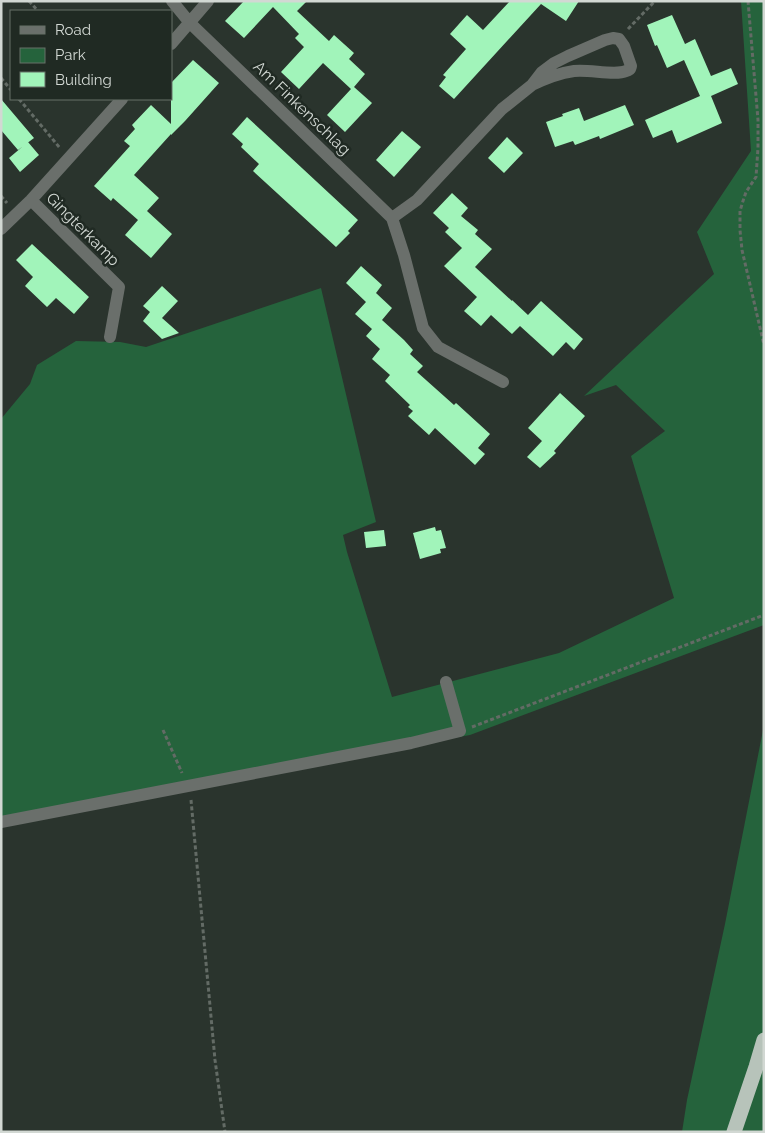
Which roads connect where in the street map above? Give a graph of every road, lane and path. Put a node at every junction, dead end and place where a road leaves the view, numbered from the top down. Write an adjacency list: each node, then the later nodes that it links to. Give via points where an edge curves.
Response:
1 (172, 1): 5 (street, Am Finkenschlag)
2 (208, 1): 5 (street)
3 (655, 1): 6 (path)
4 (748, 1): 18 (path, via 758,148 756,177 746,192 740,211 740,235)
5 (190, 23): 7 (street); 15 (street, Am Finkenschlag)
6 (619, 39): 9 (street, via 605,40 554,63); 9 (street, via 631,66 626,72 576,70)
7 (172, 43)
8 (1, 78): 10 (path)
9 (532, 85): 15 (street, via 502,109 417,200)
10 (10, 89)
11 (20, 100): 13 (path)
12 (121, 100): 13 (street, Gingterkamp)
13 (69, 158): 14 (street, Gingterkamp)
14 (31, 200): 16 (street, Gingterkamp); 17 (street, Gingterkamp, via 119,287)
15 (392, 218): 19 (street, Am Finkenschlag, via 423,328 438,347)
16 (1, 229)
17 (110, 337)
18 (764, 345)
19 (503, 382)
20 (764, 615): 23 (path)
21 (446, 682): 23 (street)
22 (164, 730): 24 (path)
23 (460, 731): 24 (street)
24 (188, 786): 25 (street); 27 (path)
25 (1, 822)
26 (764, 1040): 28 (highway)
27 (225, 1132)
28 (734, 1132)

